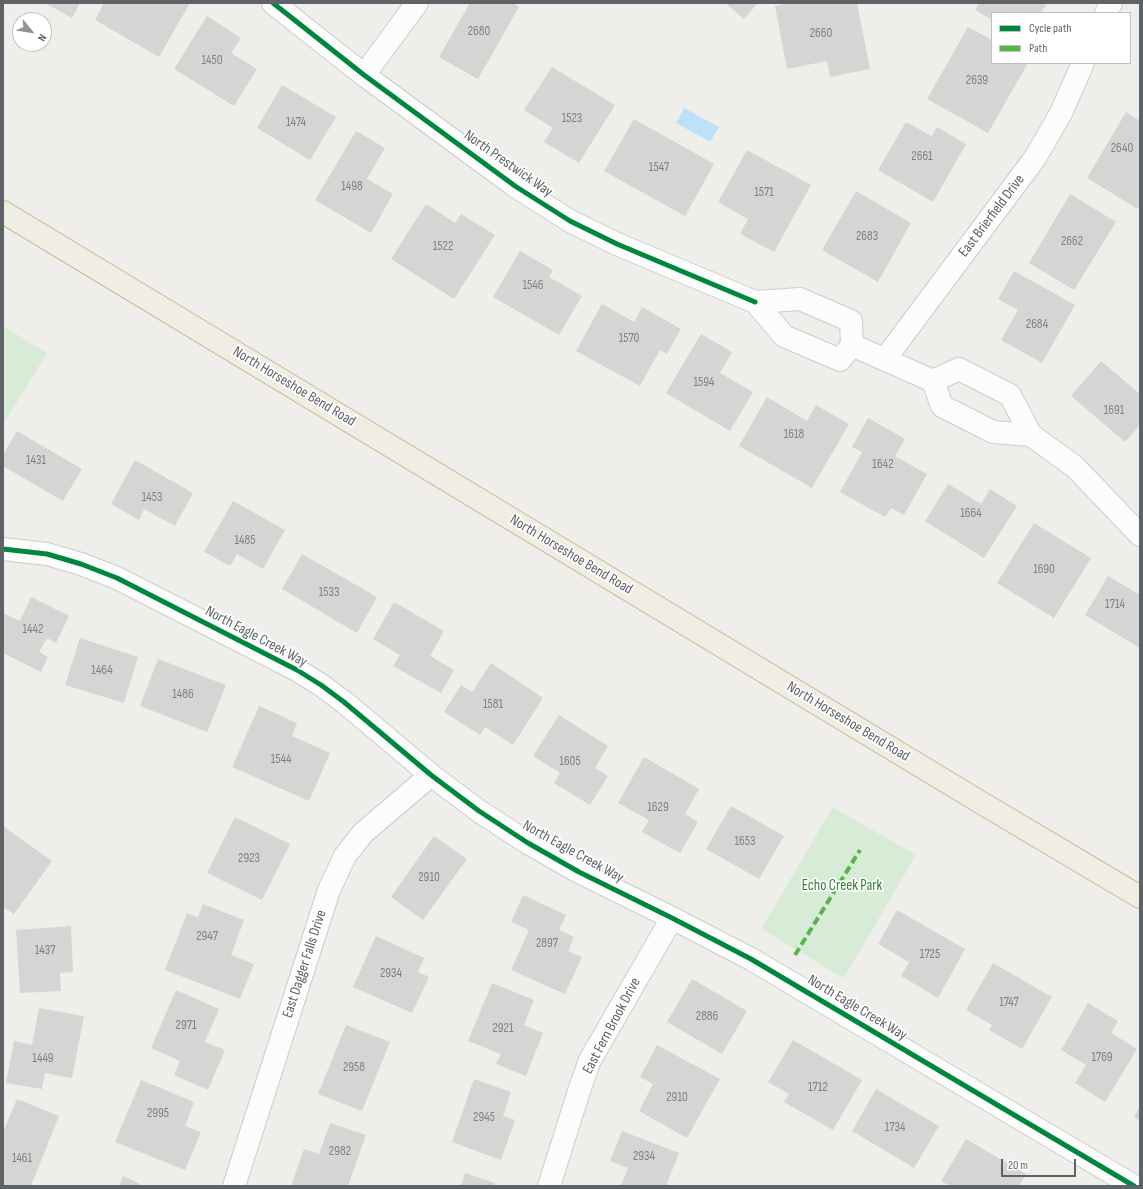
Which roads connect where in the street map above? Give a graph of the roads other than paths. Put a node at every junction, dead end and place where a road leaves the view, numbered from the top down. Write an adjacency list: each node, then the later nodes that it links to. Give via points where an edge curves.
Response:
1 (273, 3): 6 (street, North Prestwick Way)
2 (417, 3): 6 (street)
3 (1111, 3): 4 (street)
4 (1106, 12)
5 (1083, 64): 10 (street, East Brierfield Drive, via 1061,113 1035,158)
6 (364, 75): 8 (street, North Prestwick Way, via 515,186 570,221 617,244)
7 (3, 212): 16 (highway, North Horseshoe Bend Road)
8 (755, 302): 9 (street, North Prestwick Way, via 800,299 852,321); 9 (street, North Prestwick Way, via 784,336 840,360)
9 (852, 344): 10 (street)
10 (885, 359): 11 (street)
11 (933, 381): 12 (street, via 942,406 993,432); 12 (street, via 959,370 1010,395)
12 (1031, 435): 13 (street, via 1075,467)
13 (1140, 535)
14 (3, 549): 15 (street, North Eagle Creek Way, via 47,554 117,578 296,670 344,702)
15 (431, 775): 17 (street, North Eagle Creek Way, via 528,843 579,872); 18 (street, East Dagger Falls Drive, via 363,833 345,856 329,890)
16 (1140, 897)
17 (672, 918): 19 (street, East Fern Brook Drive, via 590,1060); 20 (street, North Eagle Creek Way, via 751,959)
18 (234, 1186)
19 (549, 1186)
20 (1134, 1186)

